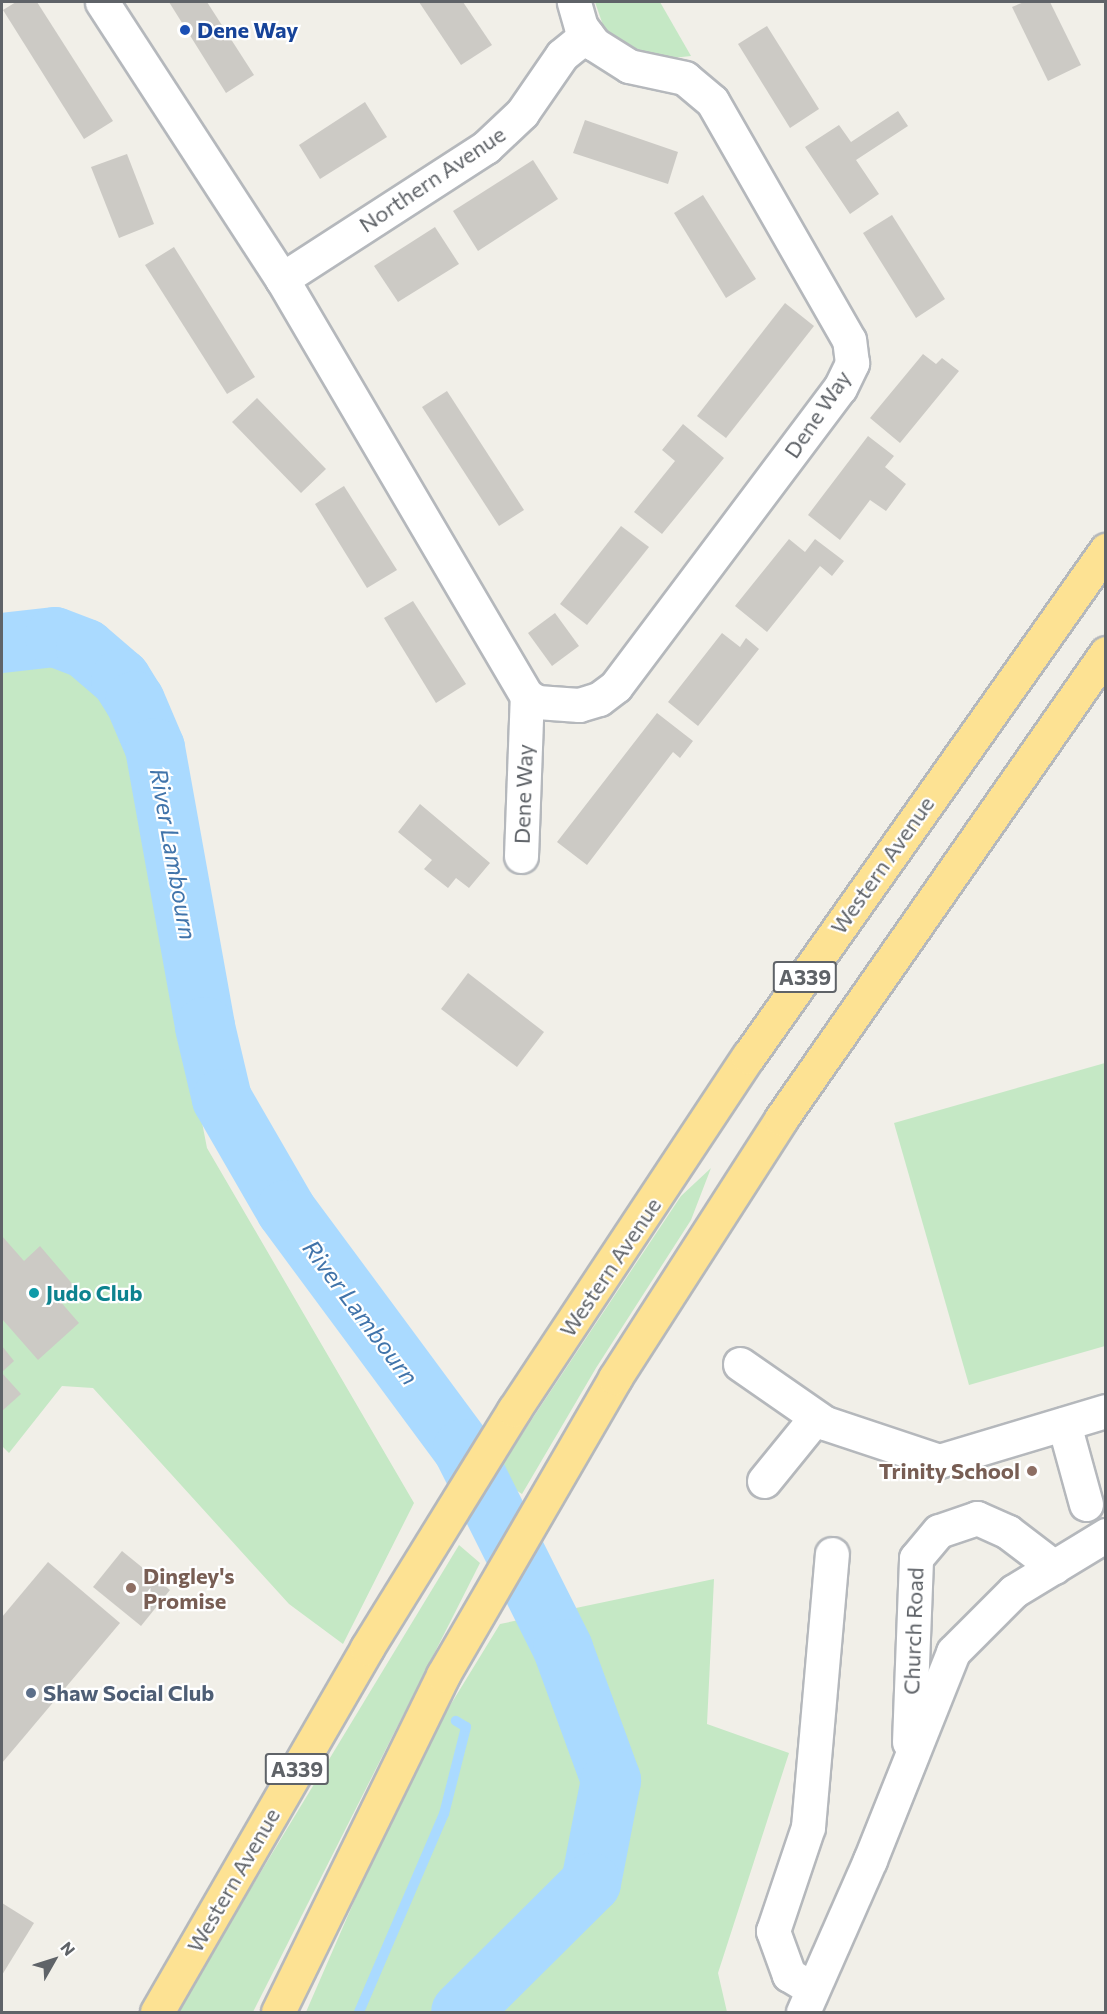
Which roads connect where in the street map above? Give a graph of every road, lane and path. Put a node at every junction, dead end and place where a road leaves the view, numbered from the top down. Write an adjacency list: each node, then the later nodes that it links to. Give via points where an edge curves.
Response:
1 (102, 2): 4 (street)
2 (573, 2): 3 (street)
3 (587, 35): 4 (street, Northern Avenue, via 562,55 522,113 486,147); 7 (street, Dene Way, via 594,44 629,66 685,78 712,101 849,340 852,363 840,388 616,686 599,699 579,705 537,702)
4 (282, 279): 7 (street)
5 (1106, 550): 20 (highway, Western Avenue / A339, via 748,1057 514,1410 440,1528)
6 (1106, 653): 21 (highway, A339, via 781,1119 567,1458 443,1675)
7 (527, 696): 8 (street, Dene Way)
8 (521, 856)
9 (740, 1364): 11 (street)
10 (1106, 1411): 12 (street)
11 (816, 1417): 12 (street, via 939,1461); 13 (street)
12 (1064, 1424): 14 (street)
13 (764, 1481)
14 (1086, 1504)
15 (1106, 1535): 17 (street, Church Road)
16 (832, 1554): 19 (street, via 808,1827 773,1931 789,1975)
17 (1054, 1566): 18 (street, Church Road, via 1014,1591 953,1652); 18 (street, Church Road, via 1008,1532 977,1518 939,1531 916,1558)
18 (908, 1764): 19 (street, Church Road)
19 (807, 2000)
20 (157, 2013)
21 (278, 2013)

